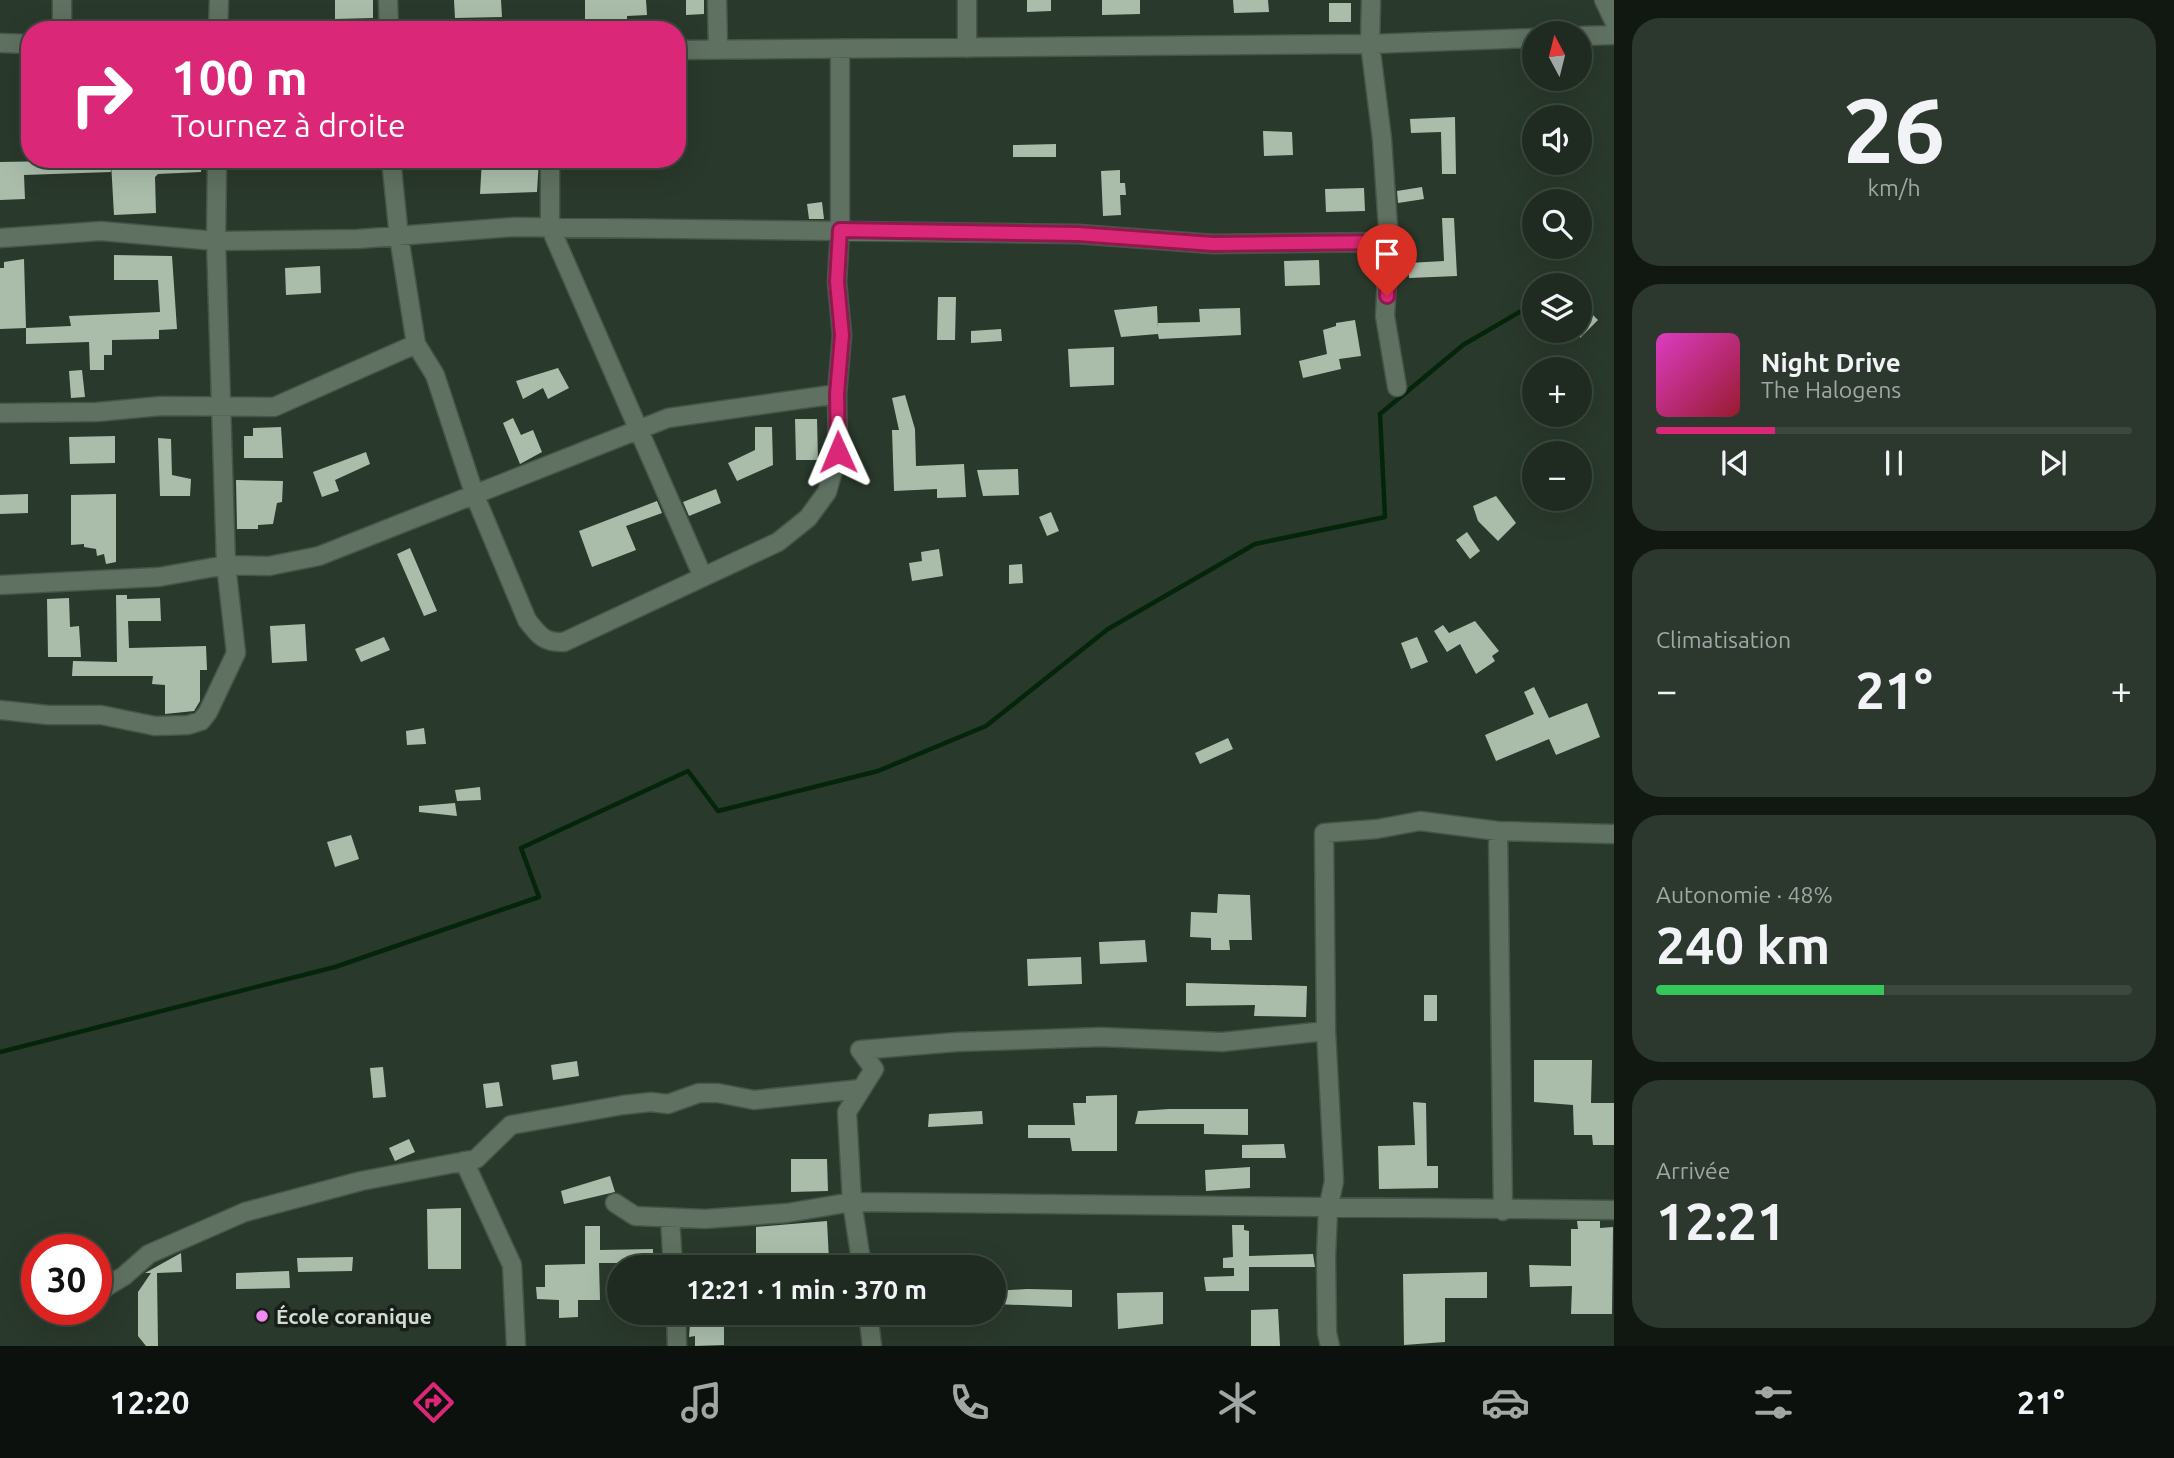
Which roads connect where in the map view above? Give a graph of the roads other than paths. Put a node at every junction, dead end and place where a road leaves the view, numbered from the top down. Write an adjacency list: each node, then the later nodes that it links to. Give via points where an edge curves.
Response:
1 (62, 0): 8 (street)
2 (219, 0): 9 (street)
3 (388, 0): 10 (street)
4 (716, 0): 21 (street)
5 (967, 0): 18 (street)
6 (1371, 0): 17 (street)
7 (1604, 0): 11 (street)
8 (62, 21)
9 (218, 21)
10 (389, 21)
11 (1614, 22)
12 (1614, 35): 13 (street)
13 (1592, 36)
14 (1522, 38): 17 (street)
15 (0, 43): 16 (street)
16 (21, 44)
17 (1370, 44): 18 (street); 30 (street)
18 (967, 47): 19 (street)
19 (840, 49): 21 (street); 26 (street)
20 (686, 50): 21 (street)
21 (718, 50)
22 (216, 168): 29 (street)
23 (392, 168): 27 (street)
24 (550, 168): 25 (street)
25 (550, 227): 26 (street); 27 (street); 36 (street)
26 (840, 230): 30 (street, via 1078,234 1213,244); 33 (street, via 837,282 842,335)
27 (399, 237): 29 (street); 31 (street)
28 (0, 238): 29 (street, via 100,231)
29 (216, 241): 34 (street)
30 (1389, 242): 32 (street, via 1385,316)
31 (416, 344): 34 (street, via 274,407); 37 (street, via 435,375)
32 (1397, 387)
33 (837, 394): 36 (street, via 687,414); 39 (street, via 838,452 827,492 808,518 778,542)
34 (222, 405): 35 (street); 38 (street)
35 (0, 413)
36 (638, 429): 37 (street); 39 (street)
37 (475, 496): 38 (street, via 319,556 269,566); 39 (street, via 527,620 539,637 551,642 564,642)
38 (226, 565): 40 (street, via 159,577); 41 (street, via 236,653 201,721 155,726 101,715)
39 (703, 577)
40 (0, 585)
41 (0, 709)
42 (1498, 831): 43 (street); 44 (street, via 1420,821 1324,833); 51 (street)
43 (1614, 834)
44 (1326, 1031): 45 (street, via 1222,1042 1101,1037 860,1050 874,1069); 49 (street, via 1334,1181)
45 (861, 1089): 46 (street, via 754,1100 699,1093 668,1104 651,1101 550,1116 511,1125 476,1159); 47 (street, via 847,1112)
46 (464, 1161): 55 (street, via 361,1181 245,1212 149,1254); 58 (street, via 512,1265)
47 (852, 1202): 49 (street); 52 (street, via 787,1213); 54 (street)
48 (615, 1203): 52 (street, via 635,1216)
49 (1328, 1209): 51 (street); 61 (street)
50 (1614, 1210): 51 (street)
51 (1503, 1211)
52 (670, 1218): 53 (street)
53 (672, 1255)
54 (860, 1255)
55 (112, 1283)
56 (676, 1325): 59 (street)
57 (870, 1325): 60 (street)
58 (516, 1346)
59 (677, 1346)
60 (872, 1346)
61 (1331, 1346)

